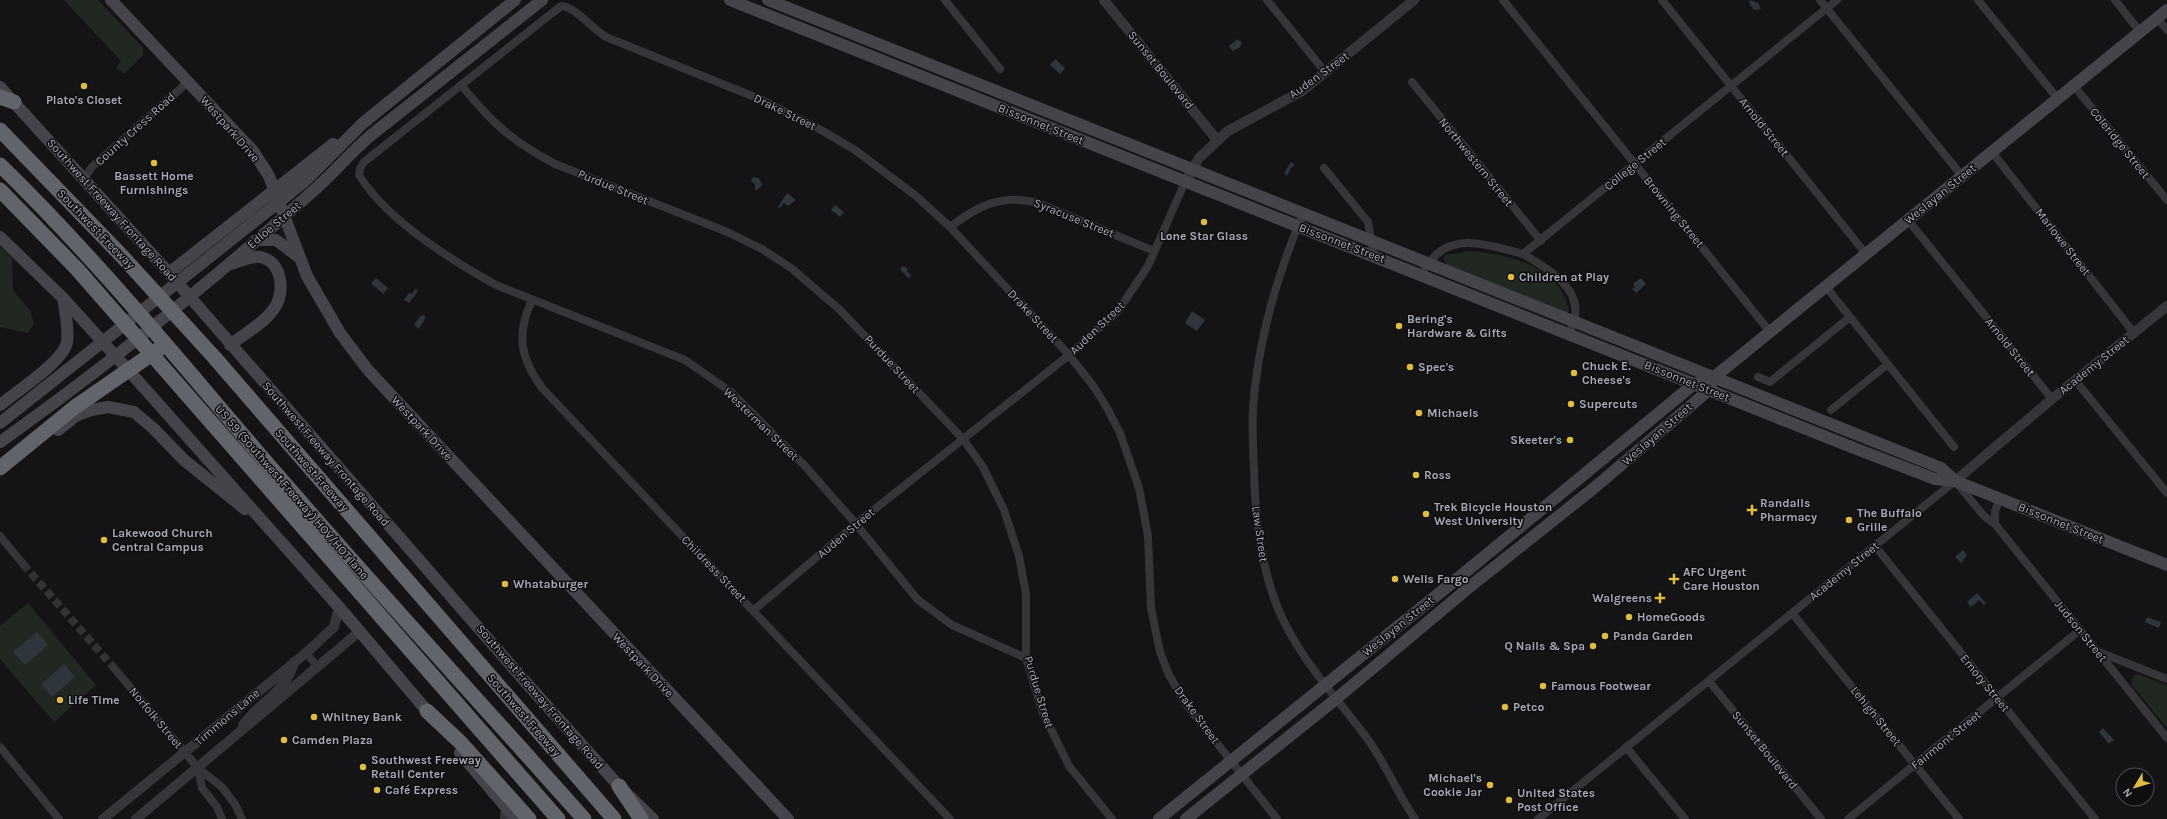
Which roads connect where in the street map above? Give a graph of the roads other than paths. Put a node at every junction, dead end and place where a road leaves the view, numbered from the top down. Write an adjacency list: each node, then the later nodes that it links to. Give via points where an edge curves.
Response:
1 (111, 0): 27 (main road, Westpark Drive)
2 (515, 0): 23 (main road, Edloe Street)
3 (542, 0): 26 (main road, Edloe Street)
4 (730, 0): 20 (main road, Bissonnet Street)
5 (768, 0): 17 (main road, Bissonnet Street)
6 (945, 0): 24 (street)
7 (1104, 0): 39 (street, Sunset Boulevard)
8 (1266, 0): 25 (street)
9 (1414, 0): 25 (street, Auden Street)
10 (1503, 0): 42 (street, Browning Street)
11 (1662, 0): 29 (street, Arnold Street)
12 (1820, 0): 16 (street)
13 (1837, 0): 16 (street, College Street)
14 (1978, 0): 35 (street)
15 (2114, 0): 22 (street)
16 (1826, 8): 29 (street, College Street); 46 (street)
17 (790, 9): 20 (main road); 33 (main road, Bissonnet Street)
18 (2167, 10): 19 (main road, Weslayan Street)
19 (2157, 18): 21 (street); 22 (main road, Weslayan Street)
20 (784, 22): 36 (main road, Bissonnet Street)
21 (2167, 30)
22 (2140, 32): 31 (main road, Weslayan Street)
23 (438, 62): 26 (main road); 37 (main road, Edloe Street)
24 (1000, 69)
25 (1325, 72): 39 (street, Auden Street, via 1302,91 1228,131)
26 (447, 75): 54 (main road, Edloe Street, via 348,155)
27 (188, 82): 47 (street, County Cress Road, via 92,167); 50 (main road, Westpark Drive, via 253,151 270,176)
28 (1412, 82): 61 (street, Northwestern Street)
29 (1732, 85): 42 (street, College Street); 64 (street, Arnold Street)
30 (462, 86): 57 (street, Drake Street, via 561,6 570,7 595,31 606,37 762,100 821,130 887,173); 73 (street, Westerman Street, via 364,162 359,175 375,195 438,250 496,285); 95 (street, Purdue Street, via 501,130 555,164 725,231 762,249 791,268 839,309)
31 (2074, 86): 35 (main road, Weslayan Street); 51 (street, Coleridge Street)
32 (0, 87): 34 (main road, Southwest Freeway Frontage Road)
33 (1000, 92): 36 (main road); 45 (main road, Bissonnet Street)
34 (7, 99): 47 (main road, Southwest Freeway Frontage Road)
35 (2058, 99): 40 (main road, Weslayan Street)
36 (995, 106): 48 (main road, Bissonnet Street)
37 (363, 123): 50 (main road); 52 (main road, Edloe Street, via 306,180)
38 (0, 130): 154 (highway, Southwest Freeway, via 120,254 214,357)
39 (1217, 140): 45 (street, Auden Street)
40 (1992, 152): 46 (main road, Weslayan Street); 80 (street, Marlowe Street)
41 (0, 156): 75 (highway)
42 (1635, 163): 61 (street, College Street); 79 (street, Browning Street)
43 (0, 165): 141 (highway, US 59 (Southwest Freeway) HOV/HOT lane, via 94,264 347,556)
44 (1324, 168): 60 (street, via 1368,222)
45 (1192, 169): 48 (street, Auden Street); 53 (main road, Bissonnet Street)
46 (1962, 176): 55 (main road, Weslayan Street)
47 (84, 180): 69 (main road, Southwest Freeway Frontage Road)
48 (1185, 182): 56 (main road, Bissonnet Street); 62 (street, Auden Street)
49 (0, 190): 152 (highway, via 82,275)
50 (275, 190): 52 (main road, Westpark Drive); 69 (main road)
51 (2167, 200)
52 (279, 202): 54 (main road, Westpark Drive); 75 (main road, Edloe Street)
53 (1303, 214): 56 (street, Law Street); 60 (main road, Bissonnet Street)
54 (284, 216): 59 (main road, Edloe Street); 66 (main road, Westpark Drive)
55 (1908, 220): 64 (main road, Weslayan Street); 91 (street, Arnold Street)
56 (1298, 226): 65 (main road, Bissonnet Street); 127 (street, Law Street, via 1274,292 1260,355 1253,407 1254,493 1257,528 1277,606 1302,653)
57 (950, 227): 62 (street, Syracuse Street, via 987,204 1025,199); 83 (street, Drake Street)
58 (0, 237): 72 (main road)
59 (256, 240): 66 (main road, via 276,240); 68 (main road, Edloe Street)
60 (1372, 240): 65 (street); 67 (main road, Bissonnet Street)
61 (1541, 241): 63 (street, College Street)
62 (1154, 251): 83 (street, Auden Street, via 1138,282 1118,311)
63 (1523, 254): 67 (street, via 1466,242 1443,249); 77 (street, via 1551,271 1566,287 1574,302)
64 (1866, 254): 71 (main road, Weslayan Street)
65 (1374, 256): 70 (main road, Bissonnet Street)
66 (301, 259): 157 (main road, Westpark Drive, via 326,312 368,370)
67 (1429, 263): 70 (street); 77 (main road, Bissonnet Street)
68 (223, 268): 78 (main road, Edloe Street); 82 (main road, via 251,257 260,257 273,265 280,280 280,296 274,309)
69 (169, 273): 82 (main road, Southwest Freeway Frontage Road)
70 (1421, 275): 81 (main road, Bissonnet Street)
71 (1826, 286): 76 (street); 79 (main road, Weslayan Street)
72 (63, 298): 92 (main road, via 67,321 65,348 53,362); 108 (main road)
73 (532, 300): 105 (street, Westerman Street, via 685,360 731,392 804,465); 115 (street, Childress Street, via 524,318 522,340 528,364 537,380)
74 (2167, 306): 80 (street, Academy Street)
75 (143, 311): 78 (highway); 94 (main road, Edloe Street)
76 (1850, 317): 85 (street); 86 (street, via 1770,382)
77 (1574, 321): 81 (street); 87 (main road, Bissonnet Street)
78 (154, 324): 84 (highway); 96 (main road, Edloe Street)
79 (1770, 332): 87 (main road, Weslayan Street)
80 (2134, 333): 88 (street, Academy Street)
81 (1569, 334): 89 (main road, Bissonnet Street)
82 (230, 345): 140 (main road, Southwest Freeway Frontage Road)
83 (1069, 355): 95 (street, Auden Street); 136 (street, Drake Street, via 1107,408 1120,433 1137,481 1148,536 1151,608 1160,652 1169,675 1186,704)
84 (182, 357): 98 (highway, via 165,349 156,350 99,390); 141 (highway, via 436,644)
85 (1888, 364): 93 (street); 97 (street)
86 (1758, 377)
87 (1713, 378): 89 (main road, Weslayan Street); 90 (main road); 101 (main road, Bissonnet Street, via 1941,468)
88 (2075, 380): 91 (street, Academy Street); 103 (street)
89 (1694, 384): 90 (main road, Bissonnet Street); 100 (main road, Weslayan Street)
90 (1709, 390): 101 (main road, Bissonnet Street, via 1935,480); 102 (main road, Weslayan Street)
91 (2052, 399): 101 (street, Academy Street)
92 (0, 405)
93 (1831, 410)
94 (0, 423)
95 (963, 439): 105 (street, Auden Street); 121 (street, Purdue Street, via 983,468 1004,510 1019,556 1026,594)
96 (0, 442)
97 (1954, 446)
98 (0, 468)
99 (0, 474): 108 (main road, via 77,415 108,407 134,412 184,460)
100 (1583, 475): 102 (main road); 112 (main road, Weslayan Street)
101 (1955, 481): 104 (main road, Bissonnet Street); 106 (street, Judson Street, via 1984,516); 109 (street, Academy Street)
102 (1594, 488): 113 (main road, Weslayan Street)
103 (2167, 493)
104 (2000, 498): 106 (street, via 1994,511); 111 (main road, Bissonnet Street)
105 (856, 524): 115 (street, Auden Street); 121 (street, Westerman Street, via 905,586 928,607 952,625)
106 (1994, 524): 117 (street, Judson Street)
107 (0, 536): 110 (street)
108 (279, 538): 114 (main road)
109 (1875, 546): 116 (street, Academy Street); 128 (street, Emory Street)
110 (24, 564)
111 (2167, 565)
112 (1463, 574): 113 (main road); 127 (main road, Weslayan Street)
113 (1472, 585): 129 (main road, Weslayan Street)
114 (339, 607): 118 (main road); 120 (street, Timmons Lane, via 334,627)
115 (754, 610): 158 (street, Childress Street)
116 (1792, 613): 126 (street, Academy Street); 137 (street, Lehigh Street)
117 (2080, 630): 119 (street, Judson Street); 128 (street, Fairmont Street)
118 (360, 631): 123 (street, Timmons Lane); 130 (main road)
119 (2098, 652): 125 (street); 132 (street, Judson Street)
120 (306, 653): 122 (street, Timmons Lane); 123 (street)
121 (1026, 658): 159 (street, Purdue Street, via 1043,713 1060,752 1079,780)
122 (294, 662): 131 (street, via 291,676 250,715); 135 (street, Timmons Lane)
123 (318, 667): 131 (street, Timmons Lane)
124 (114, 668): 135 (street, Norfolk Street)
125 (2167, 679)
126 (1708, 681): 134 (street, Academy Street); 165 (street, Sunset Boulevard)
127 (1325, 684): 129 (street, Law Street); 136 (main road, Weslayan Street)
128 (1997, 698): 137 (street, Fairmont Street); 168 (street, Emory Street)
129 (1336, 699): 139 (main road, Weslayan Street); 163 (street, Law Street, via 1367,738)
130 (427, 711): 142 (main road); 151 (highway, via 461,742)
131 (234, 738): 138 (street, Timmons Lane)
132 (2167, 738)
133 (0, 747): 144 (street)
134 (1626, 747): 143 (street, Academy Street); 164 (street)
135 (185, 753): 138 (street, Norfolk Street); 145 (street, Timmons Lane)
136 (1231, 761): 139 (street, Drake Street); 160 (main road, Weslayan Street)
137 (1915, 764): 166 (street, Fairmont Street); 167 (street, Lehigh Street)
138 (198, 768): 146 (street, Timmons Lane); 147 (street, Norfolk Street, via 202,788 217,807); 148 (street, Norfolk Street, via 222,787 235,804)
139 (1241, 774): 161 (main road, Weslayan Street); 162 (street, Drake Street)
140 (619, 786): 155 (highway); 156 (main road, Southwest Freeway Frontage Road)
141 (564, 796): 153 (highway, US 59 (Southwest Freeway) HOV/HOT lane)
142 (505, 805): 149 (street); 150 (main road)
143 (1544, 817)
144 (59, 819)
145 (103, 819)
146 (136, 819)
147 (222, 819)
148 (242, 819)
149 (504, 819)
150 (516, 819)
151 (529, 819)
152 (558, 819)
153 (584, 819)
154 (614, 819)
155 (641, 819)
156 (653, 819)
157 (788, 819)
158 (950, 819)
159 (1112, 819)
160 (1159, 819)
161 (1186, 819)
162 (1277, 819)
163 (1415, 819)
164 (1685, 819)
165 (1821, 819)
166 (1848, 819)
167 (1959, 819)
168 (2095, 819)

